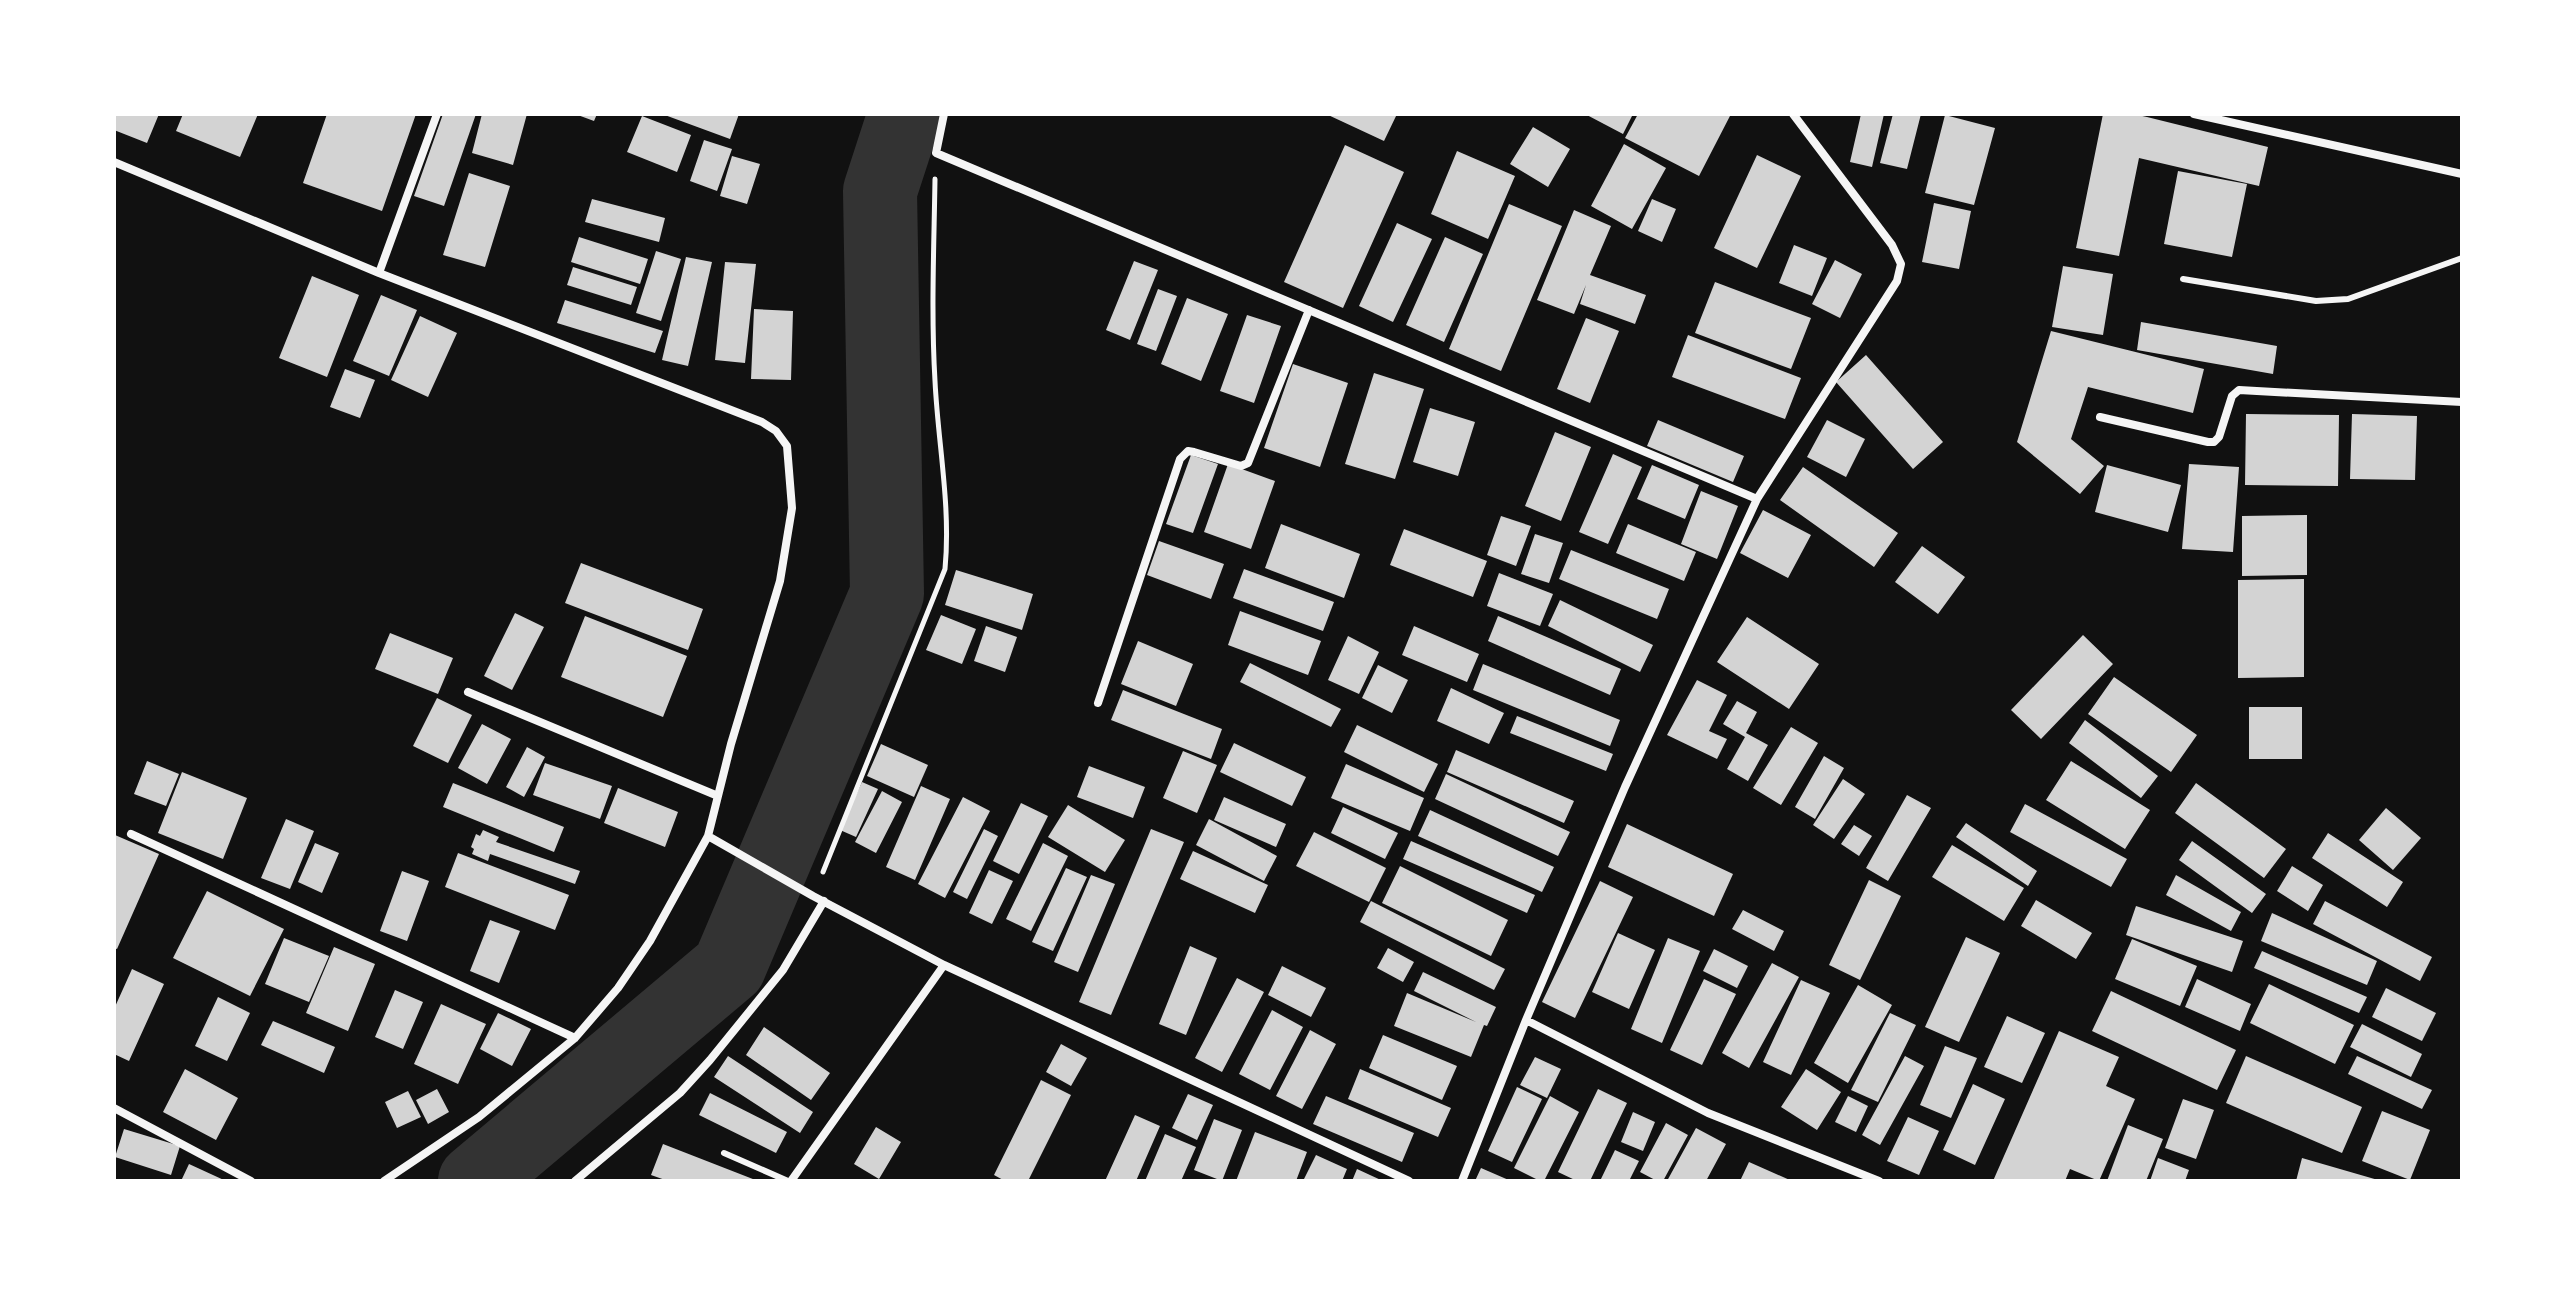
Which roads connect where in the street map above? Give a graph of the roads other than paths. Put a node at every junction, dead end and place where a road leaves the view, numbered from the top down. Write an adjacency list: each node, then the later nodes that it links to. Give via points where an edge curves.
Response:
1 (437, 114): 8 (street)
2 (944, 114): 10 (street, via 936,153)
3 (1793, 114): 13 (street, via 1901,264 1890,295)
4 (2194, 114): 6 (street)
5 (114, 162): 8 (street)
6 (2462, 174)
7 (2462, 258): 9 (lane, via 2348,299 2316,301)
8 (379, 273): 16 (street, via 762,422 783,439 792,508 780,581)
9 (2183, 279)
10 (1309, 310): 13 (street); 15 (street, via 1248,463 1241,466 1194,452 1180,459)
11 (2462, 402): 12 (street, via 2239,390 2214,442)
12 (2100, 417)
13 (1757, 499): 21 (street)
14 (468, 692): 16 (street)
15 (1098, 703)
16 (718, 796): 18 (street)
17 (131, 834): 22 (street)
18 (708, 836): 19 (street); 22 (street, via 650,941)
19 (824, 901): 20 (street); 27 (street, via 783,970 710,1060 680,1093)
20 (944, 965): 28 (street); 29 (street)
21 (1526, 1020): 30 (street); 31 (street, via 1708,1113)
22 (575, 1038): 26 (street, via 479,1117)
23 (114, 1108): 25 (street)
24 (724, 1153): 28 (lane)
25 (251, 1181)
26 (384, 1181)
27 (575, 1181)
28 (790, 1181)
29 (1409, 1181)
30 (1462, 1181)
31 (1879, 1181)

